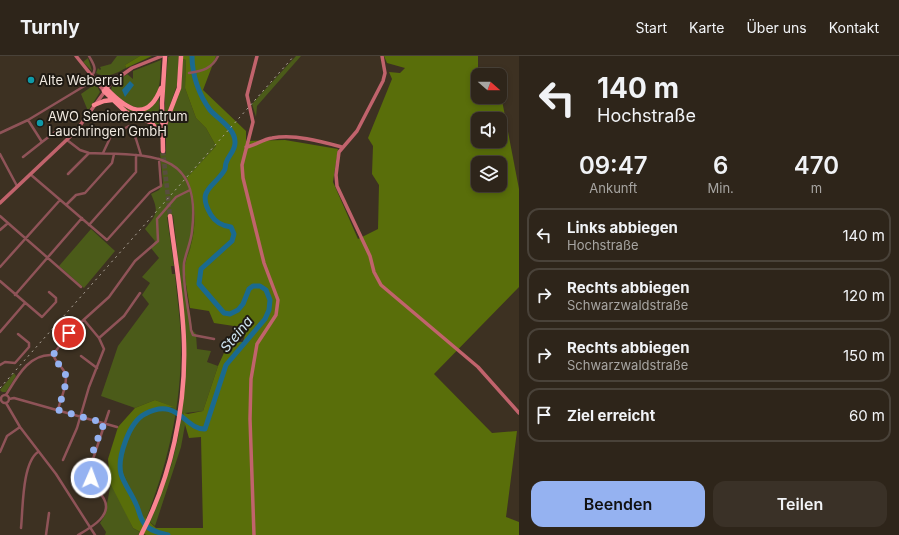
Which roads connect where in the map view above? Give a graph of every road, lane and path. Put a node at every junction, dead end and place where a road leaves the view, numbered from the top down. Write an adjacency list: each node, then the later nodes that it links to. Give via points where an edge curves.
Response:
1 (76, 56): 11 (main road)
2 (94, 56): 9 (street)
3 (162, 56): 13 (main road, via 132,68)
4 (165, 56): 14 (highway)
5 (181, 56): 20 (highway, via 179,88)
6 (218, 56): 10 (street, via 211,66)
7 (257, 56): 25 (main road, via 247,90 253,122)
8 (382, 56): 26 (main road, via 385,73 382,81 357,131)
9 (89, 57): 11 (street, via 95,69)
10 (189, 73)
11 (92, 75): 12 (main road)
12 (97, 80): 13 (main road); 15 (main road); 18 (street)
13 (114, 81): 15 (main road)
14 (163, 85): 15 (highway, via 154,103 141,110 131,109); 20 (highway)
15 (105, 90): 16 (highway); 17 (main road)
16 (112, 100): 17 (highway); 22 (highway, via 126,112 152,123)
17 (94, 105): 23 (main road)
18 (28, 120): 21 (street); 24 (street)
19 (59, 129): 24 (street)
20 (162, 130): 22 (highway)
21 (0, 133)
22 (163, 137): 27 (highway)
23 (67, 140): 28 (street); 36 (main road)
24 (42, 142): 34 (street)
25 (246, 147): 26 (main road, via 259,141 290,137 317,140); 89 (main road, via 242,165 243,178 264,263 278,300 276,315 257,344 251,378)
26 (342, 147): 74 (main road, via 339,152 337,186 381,285 478,367)
27 (163, 151)
28 (89, 153): 29 (street); 37 (street)
29 (103, 153): 31 (street); 33 (street, via 114,133 129,126)
30 (0, 154): 38 (street)
31 (114, 154): 32 (street); 42 (street, via 112,163 85,193 76,195)
32 (136, 155): 33 (street); 47 (street, via 136,172)
33 (141, 155): 35 (street)
34 (23, 157)
35 (159, 159): 39 (street, via 177,167 186,178); 47 (street, via 161,186 150,192 107,240)
36 (30, 174): 38 (main road); 40 (street)
37 (68, 174)
38 (17, 186): 41 (main road)
39 (190, 190): 58 (street, via 176,197 157,219 158,241 135,261 109,297); 62 (street, via 192,229 184,269 191,330 193,335)
40 (60, 200): 42 (street); 49 (street)
41 (0, 202)
42 (66, 205): 45 (street)
43 (0, 216): 46 (street)
44 (170, 216): 85 (highway, via 183,324 184,363 180,405 168,466)
45 (82, 218): 47 (street); 50 (street)
46 (8, 222): 48 (street); 49 (street)
47 (89, 225)
48 (0, 230)
49 (26, 238): 50 (street); 51 (street)
50 (48, 258): 53 (street); 56 (street)
51 (0, 267)
52 (0, 281): 56 (street)
53 (81, 287)
54 (49, 292): 57 (street, via 56,298 56,302 44,316 40,316)
55 (140, 293): 61 (street, via 124,316)
56 (15, 294): 57 (street)
57 (25, 303): 59 (street)
58 (84, 320): 61 (street); 63 (street, via 69,333)
59 (0, 332)
60 (18, 334): 65 (street, via 29,343 29,347 15,363 5,362)
61 (99, 338): 66 (street, via 104,349)
62 (214, 339)
63 (53, 355): 68 (street, via 44,354 37,357); 72 (street, via 66,378)
64 (81, 356): 66 (street)
65 (0, 365)
66 (97, 368): 75 (street)
67 (1, 395): 68 (street); 70 (street)
68 (6, 395): 69 (street)
69 (8, 399): 71 (street); 72 (street, via 14,398)
70 (0, 401): 71 (street)
71 (6, 403): 77 (street)
72 (58, 410): 75 (street)
73 (109, 411): 76 (street)
74 (519, 413)
75 (81, 417): 76 (street); 81 (street)
76 (104, 423): 78 (street); 83 (street, via 89,471 106,504 102,519)
77 (20, 427): 79 (street, via 7,436); 80 (street)
78 (117, 427)
79 (0, 452)
80 (38, 452): 83 (street); 84 (street, via 32,456 26,476)
81 (63, 460)
82 (48, 513): 86 (street)
83 (90, 527): 87 (street); 88 (street)
84 (21, 528)
85 (142, 533)
86 (46, 535)
87 (78, 535)
88 (95, 535)
89 (254, 535)

